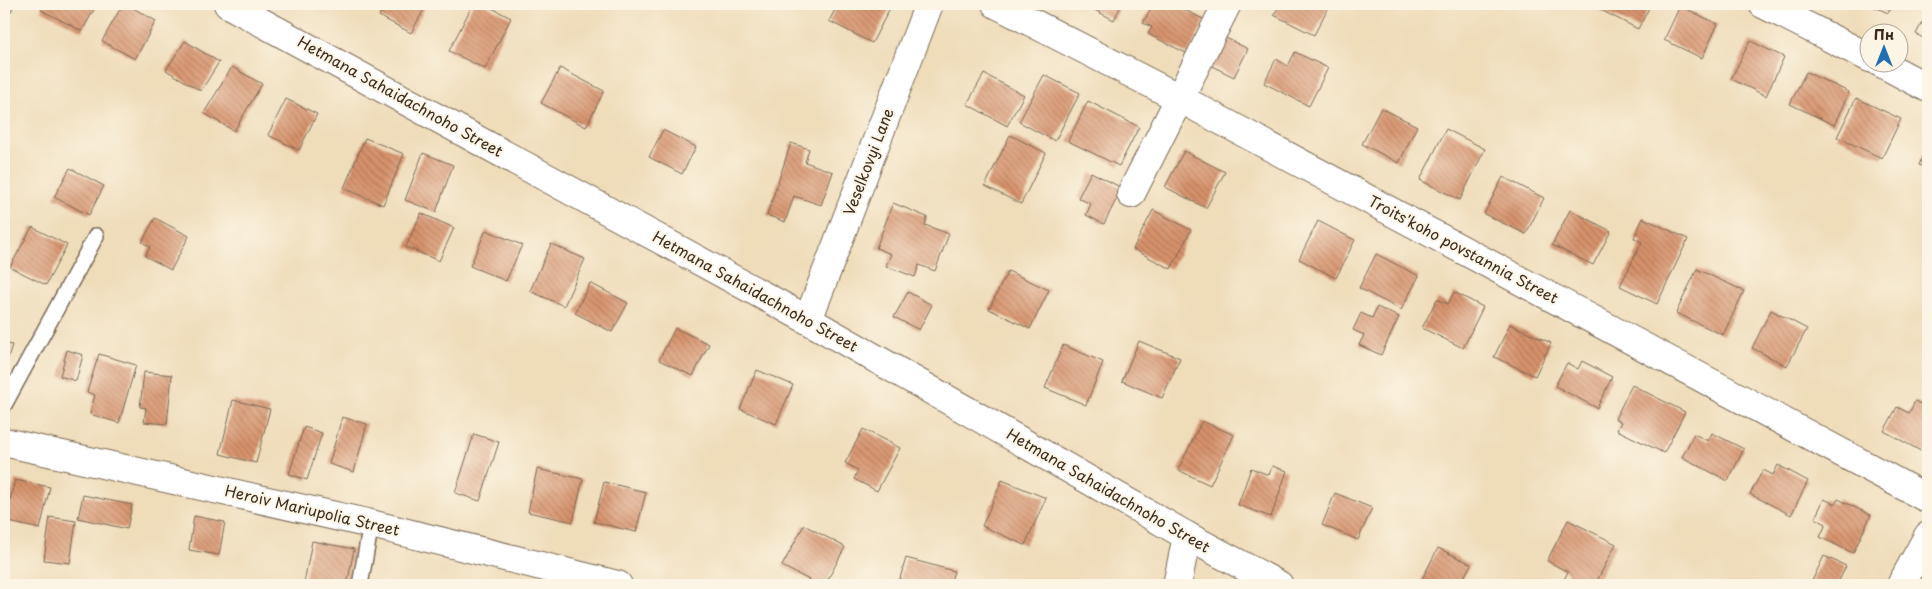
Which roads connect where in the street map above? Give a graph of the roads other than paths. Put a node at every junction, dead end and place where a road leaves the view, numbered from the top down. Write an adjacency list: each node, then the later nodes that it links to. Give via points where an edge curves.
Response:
1 (228, 4): 12 (street, Hetmana Sahaidachnoho Street)
2 (929, 4): 12 (street, Veselkovyi Lane)
3 (996, 4): 9 (street, Troits'koho povstannia Street)
4 (1227, 4): 9 (street)
5 (1763, 4): 6 (street)
6 (1860, 53)
7 (1898, 72): 8 (street)
8 (1928, 88)
9 (1179, 98): 10 (street); 15 (street, Troits'koho povstannia Street)
10 (1131, 194)
11 (96, 236): 13 (lane)
12 (808, 320): 17 (street, Hetmana Sahaidachnoho Street)
13 (4, 406)
14 (4, 442): 16 (street, Heroiv Mariupolia Street)
15 (1928, 499)
16 (371, 524): 19 (lane); 20 (street, Heroiv Mariupolia Street)
17 (1187, 536): 21 (street); 22 (street, Hetmana Sahaidachnoho Street)
18 (1928, 536): 23 (street)
19 (360, 585)
20 (618, 585)
21 (1177, 585)
22 (1279, 585)
23 (1901, 585)

